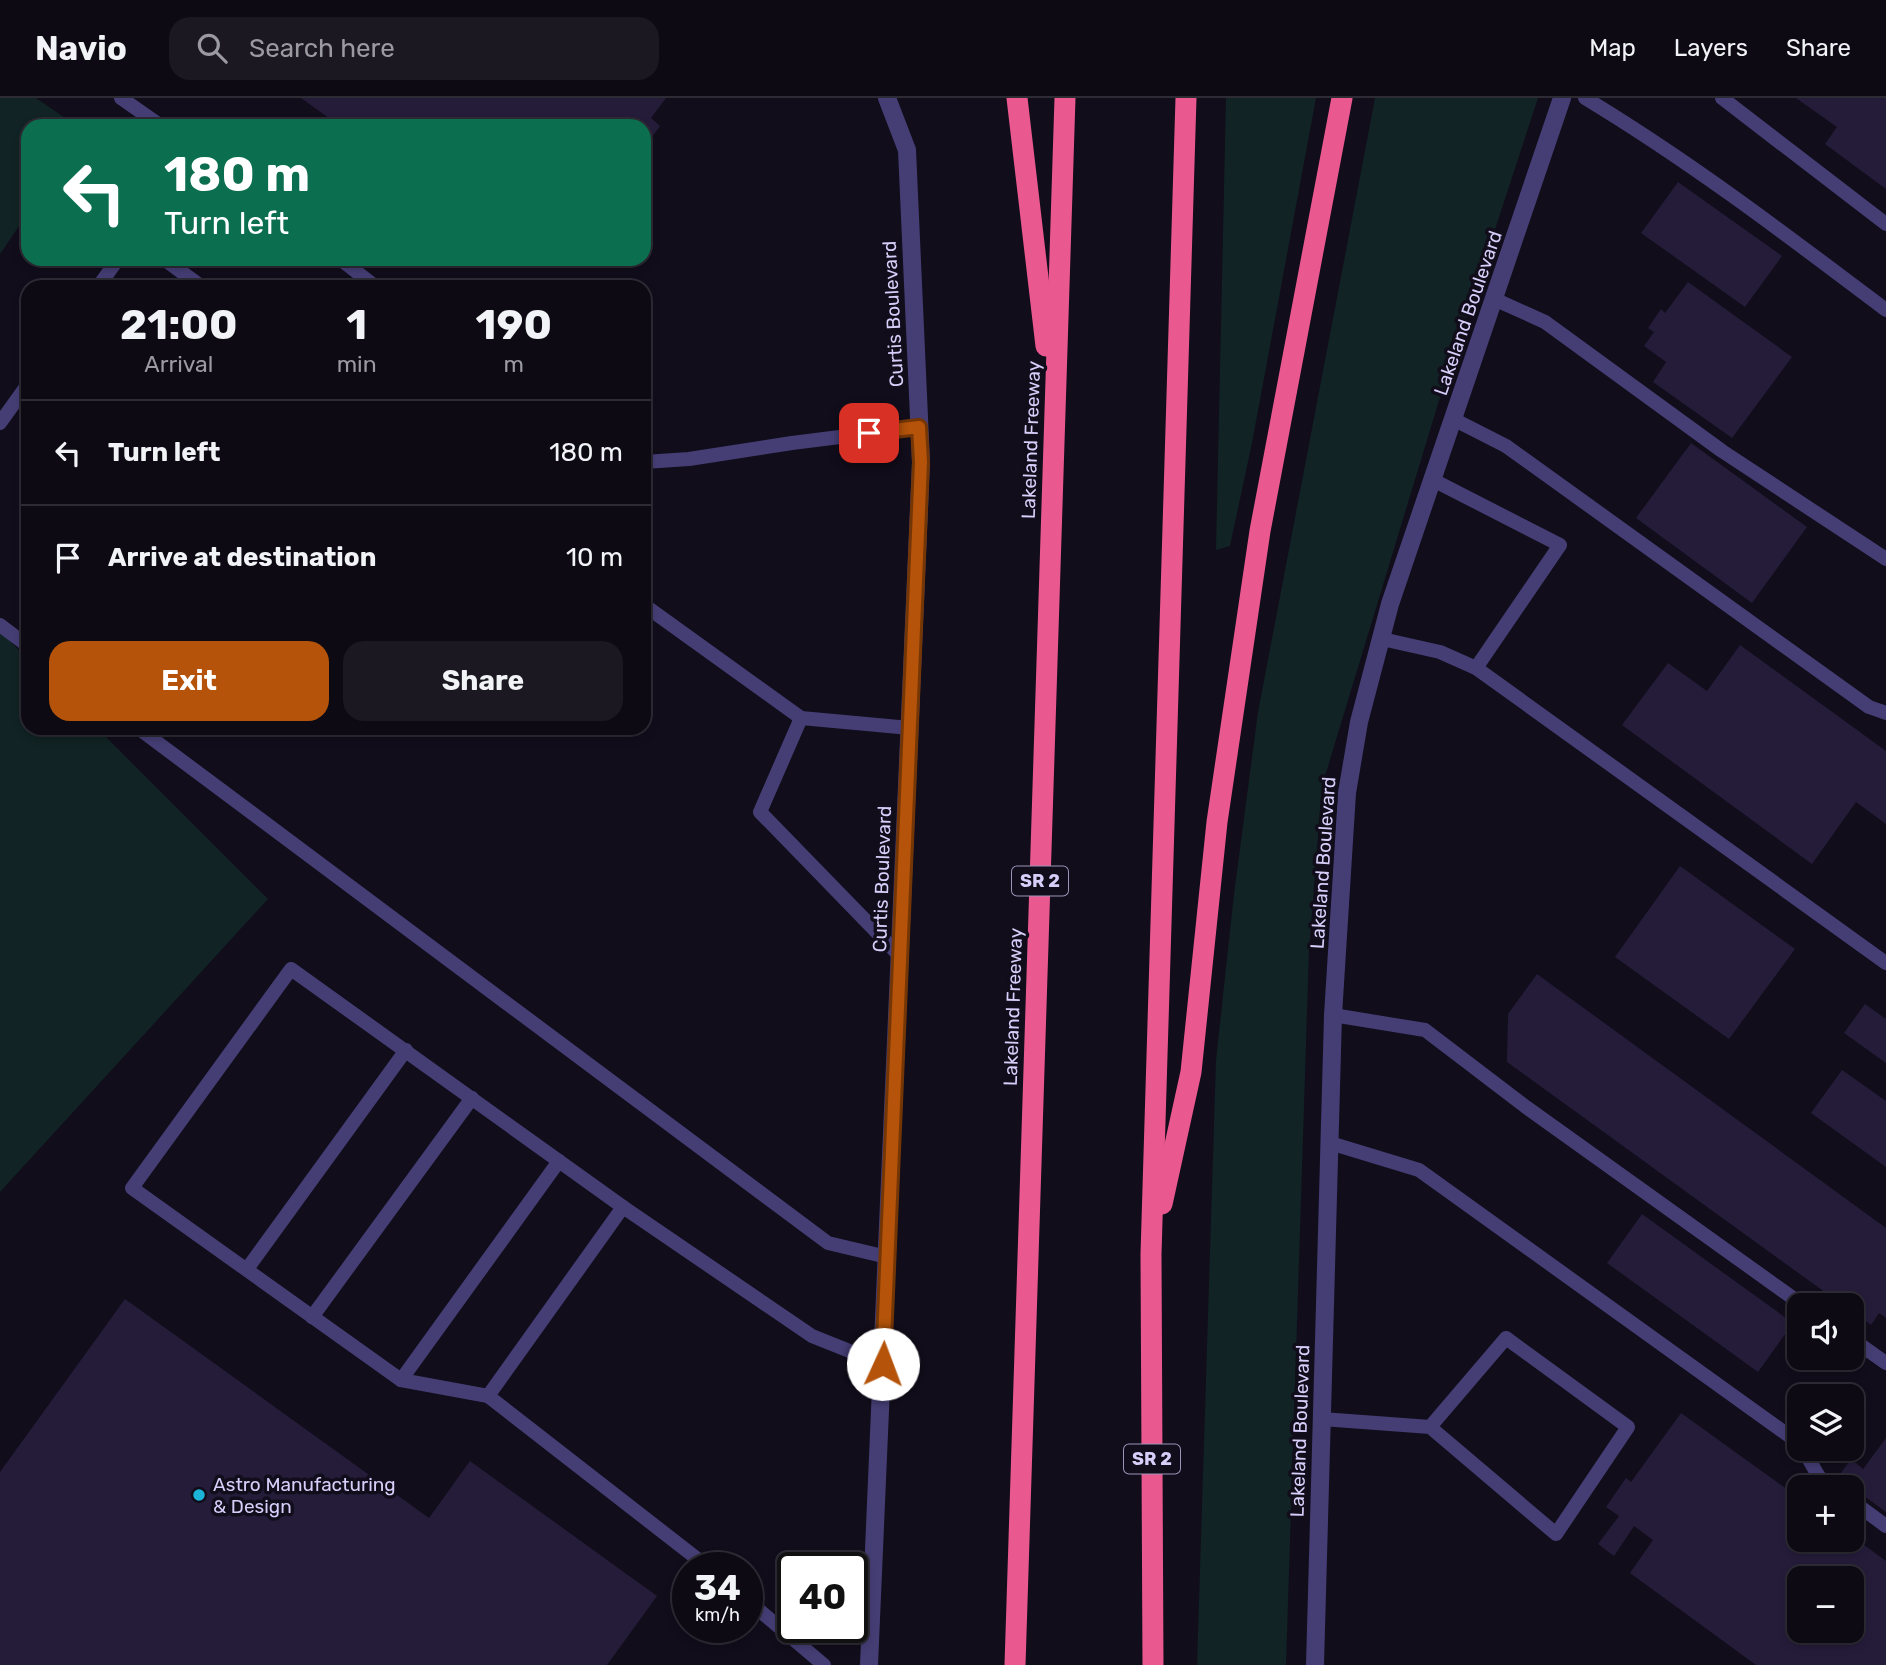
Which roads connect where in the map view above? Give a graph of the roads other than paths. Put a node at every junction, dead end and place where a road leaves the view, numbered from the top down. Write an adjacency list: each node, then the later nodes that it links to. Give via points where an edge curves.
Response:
1 (121, 98): 10 (lane)
2 (887, 98): 22 (street, Curtis Boulevard, via 907,150)
3 (1017, 98): 19 (highway)
4 (1065, 98): 19 (highway, Lakeland Freeway / SR 2)
5 (1186, 98): 43 (highway, SR 2)
6 (1342, 98): 43 (highway, via 1260,531 1217,822 1191,1072)
7 (1562, 98): 16 (street, Lakeland Boulevard)
8 (1585, 98): 17 (lane, via 1736,197)
9 (1722, 98): 11 (lane)
10 (151, 119)
11 (1886, 224)
12 (174, 266): 14 (lane)
13 (349, 266): 15 (lane)
14 (192, 280)
15 (367, 280)
16 (1494, 299): 20 (street, Lakeland Boulevard); 25 (lane, via 1545,322 1722,450)
17 (1886, 310)
18 (21, 394): 21 (lane)
19 (1054, 417): 62 (highway, Lakeland Freeway / SR 2)
20 (1453, 419): 24 (street, Lakeland Boulevard); 31 (lane, via 1506,446 1869,707)
21 (0, 424)
22 (919, 427): 23 (lane); 33 (street, Curtis Boulevard)
23 (651, 462)
24 (1433, 480): 28 (street, Lakeland Boulevard); 30 (lane, via 1560,545)
25 (1886, 559)
26 (651, 610): 32 (lane)
27 (0, 625): 29 (lane)
28 (1382, 639): 30 (lane, via 1440,652); 37 (street, Lakeland Boulevard, via 1359,722 1347,793)
29 (21, 641)
30 (1476, 667): 36 (lane)
31 (1886, 713)
32 (801, 718): 33 (lane); 35 (lane, via 760,812)
33 (910, 729): 35 (street, Curtis Boulevard)
34 (147, 735): 44 (lane, via 828,1243)
35 (900, 956): 44 (street, Curtis Boulevard)
36 (1886, 962)
37 (1333, 1015): 40 (street, Lakeland Boulevard); 46 (lane, via 1425,1030)
38 (407, 1050): 39 (lane); 45 (lane); 45 (lane, via 291,969 132,1188)
39 (472, 1098): 41 (lane); 47 (lane)
40 (1330, 1143): 53 (street, Lakeland Boulevard); 55 (lane, via 1419,1170)
41 (559, 1161): 42 (lane); 51 (lane)
42 (623, 1207): 50 (lane, via 812,1336); 52 (lane)
43 (1151, 1254): 63 (highway, SR 2)
44 (887, 1257): 50 (street, Curtis Boulevard)
45 (247, 1269): 47 (lane)
46 (1787, 1294)
47 (312, 1317): 51 (lane)
48 (1864, 1347): 49 (lane)
49 (1886, 1363)
50 (883, 1364): 61 (street, Curtis Boulevard)
51 (401, 1380): 52 (lane)
52 (488, 1396): 58 (lane)
53 (1322, 1419): 54 (lane); 64 (street, Lakeland Boulevard)
54 (1430, 1427): 54 (lane, via 1506,1338 1629,1427 1556,1534)
55 (1787, 1434)
56 (1864, 1509): 57 (lane)
57 (1886, 1526)
58 (691, 1552)
59 (763, 1614): 60 (lane)
60 (824, 1665)
61 (869, 1665)
62 (1016, 1665)
63 (1153, 1665)
64 (1315, 1665)

